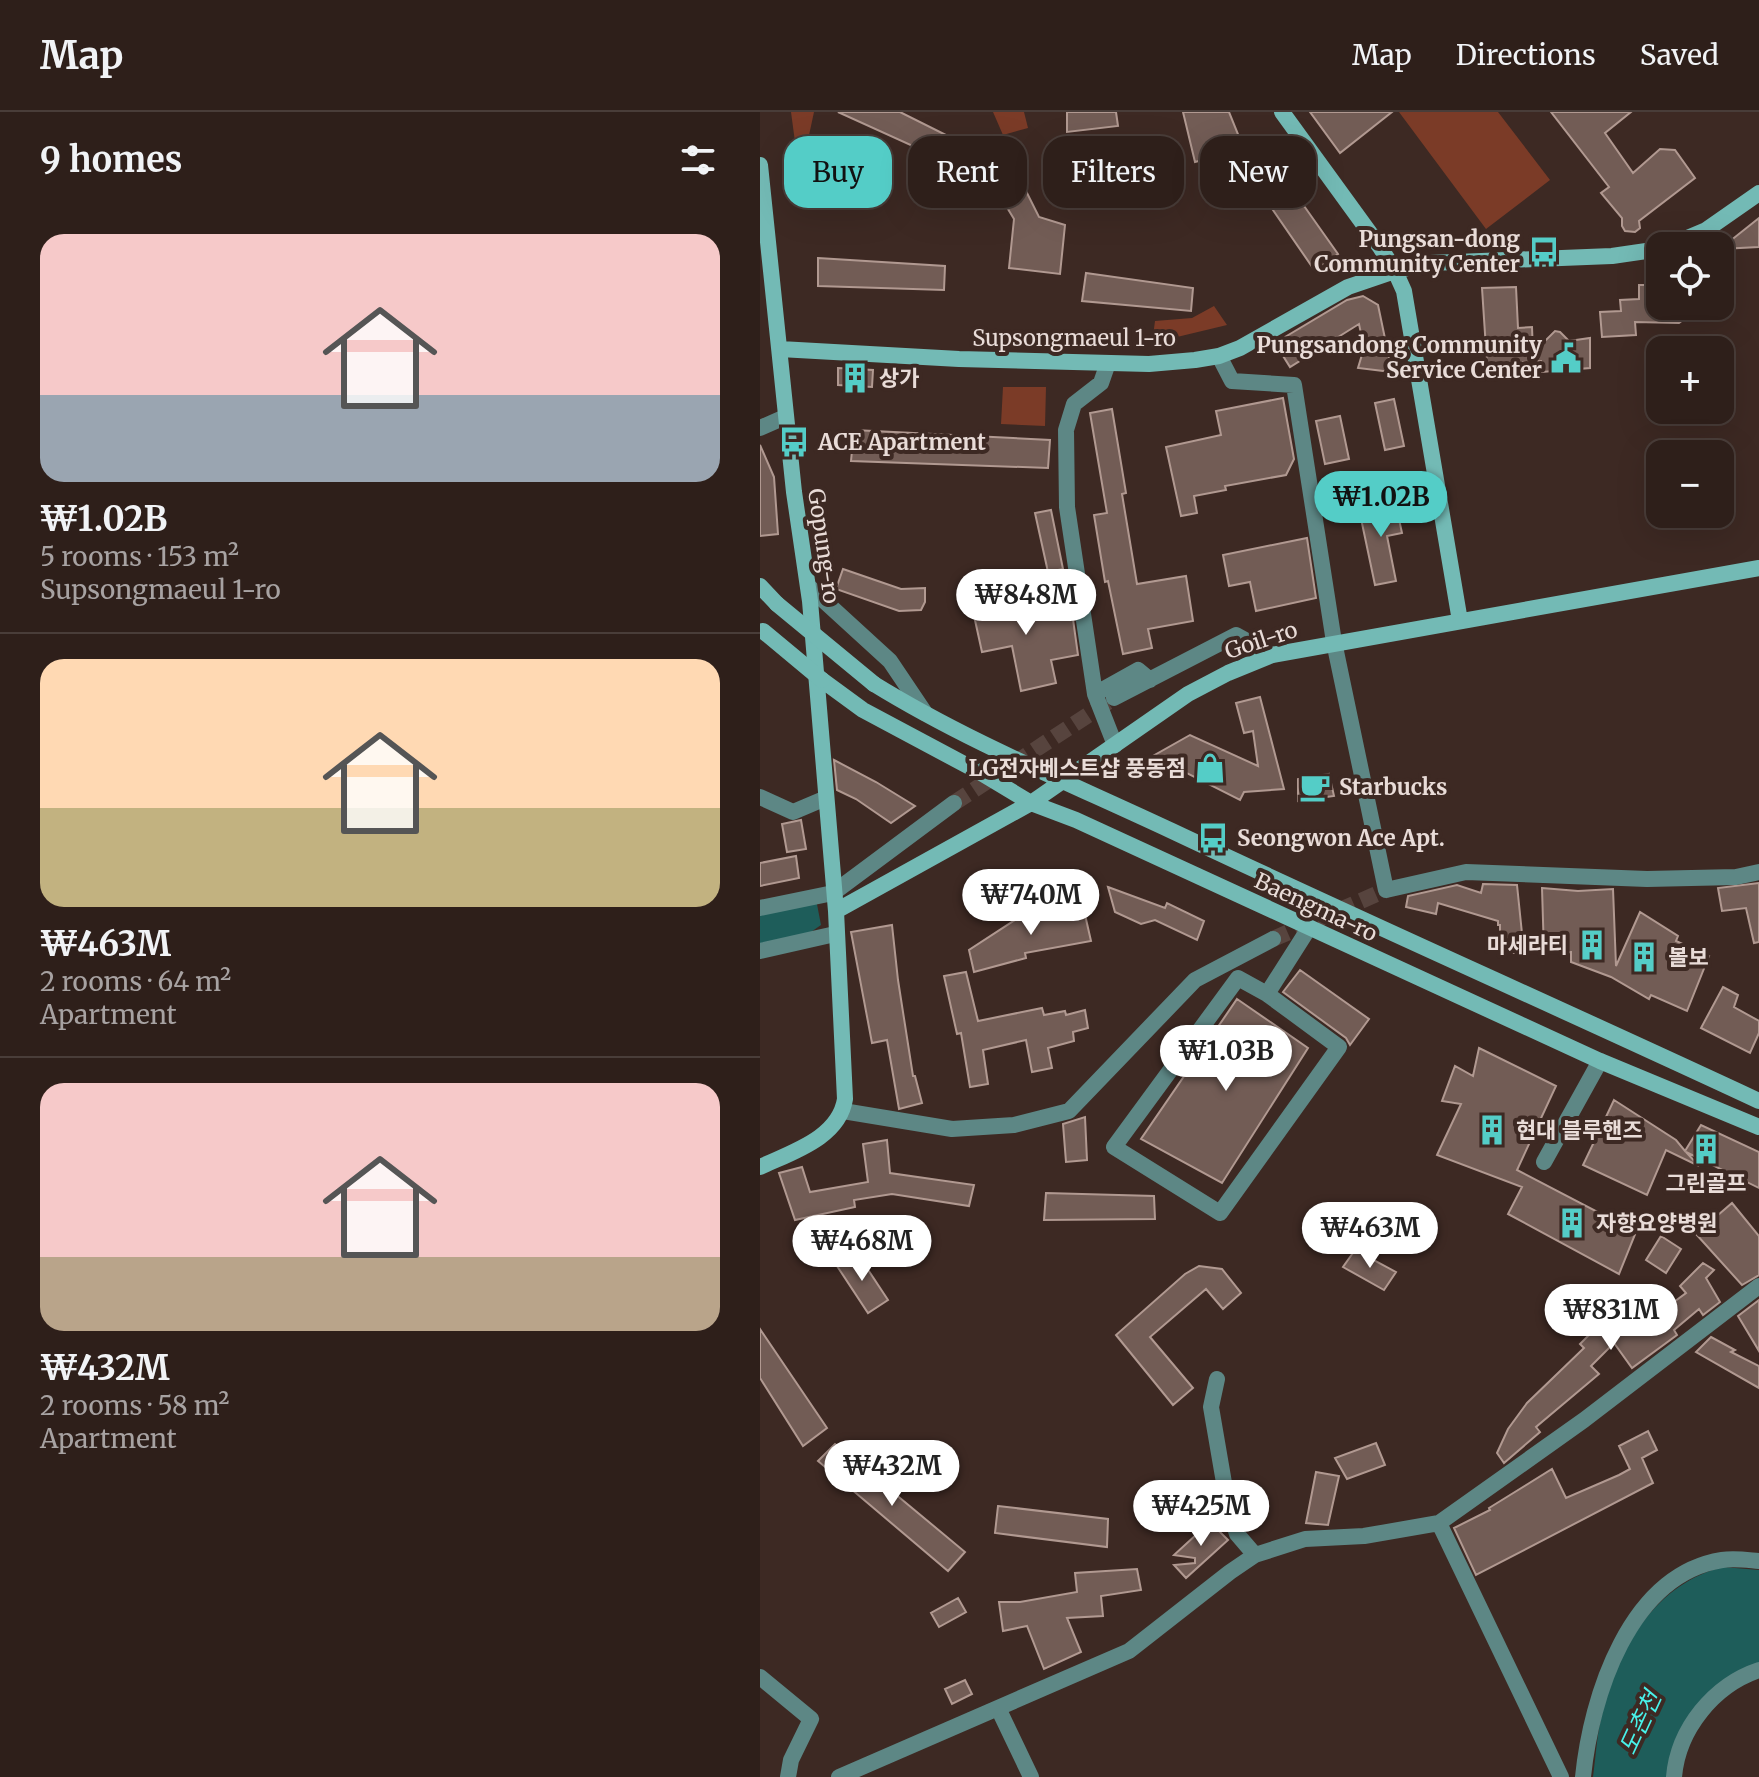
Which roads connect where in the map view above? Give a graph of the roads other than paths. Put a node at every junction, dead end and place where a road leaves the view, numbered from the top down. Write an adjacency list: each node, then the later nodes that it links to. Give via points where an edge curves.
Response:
1 (1282, 112): 6 (main road)
2 (760, 165): 7 (main road, Gopung-ro)
3 (1759, 193): 4 (main road)
4 (1701, 232)
5 (1646, 251): 6 (main road, Supsongmaeul 1-ro, via 1430,263)
6 (1395, 271): 8 (main road, Supsongmaeul 1-ro, via 1348,287); 15 (main road, via 1404,291)
7 (780, 349): 9 (main road, Supsongmaeul 1-ro); 10 (main road, Gopung-ro)
8 (1219, 356): 9 (main road, Supsongmaeul 1-ro); 17 (street, via 1232,381 1294,385)
9 (1108, 363): 20 (street, via 1101,383 1074,404 1066,430 1067,507)
10 (785, 417): 11 (street); 14 (main road, Gopung-ro)
11 (760, 428)
12 (1759, 568): 15 (main road, Goil-ro)
13 (760, 586): 22 (main road, Baengma-ro, bridge, via 874,684)
14 (808, 586): 22 (street, via 890,661); 26 (main road, Gopung-ro)
15 (1460, 621): 17 (main road, Goil-ro)
16 (762, 629): 28 (main road, Baengma-ro, bridge, via 863,710)
17 (1334, 642): 18 (main road, Goil-ro); 29 (street, via 1386,890 1466,872 1647,879)
18 (1272, 655): 19 (street, via 1236,635); 23 (main road, Goil-ro, via 1188,694)
19 (1150, 680): 20 (street, via 1138,670); 21 (street)
20 (1095, 694): 23 (street)
21 (1114, 698)
22 (925, 713): 24 (main road, Baengma-ro)
23 (1115, 745): 24 (main road, Goil-ro)
24 (1065, 781): 28 (main road, Goil-ro); 39 (main road, Baengma-ro)
25 (760, 797): 26 (street, via 793,812)
26 (826, 798): 30 (main road, Gopung-ro)
27 (954, 803): 30 (street)
28 (1031, 803): 32 (main road, Goil-ro); 33 (main road, Baengma-ro)
29 (1759, 872)
30 (833, 893): 31 (street); 32 (main road, Gopung-ro)
31 (760, 908)
32 (836, 911): 34 (main road, Gopung-ro)
33 (1309, 928): 37 (street); 38 (main road, Baengma-ro)
34 (835, 934): 36 (street); 40 (main road)
35 (1273, 939): 40 (street, via 1195,980 1069,1111 1014,1125 952,1129)
36 (760, 951)
37 (1267, 994): 37 (street, via 1238,978 1114,1147 1220,1213 1339,1047)
38 (1600, 1061): 41 (main road, Baengma-ro); 42 (street)
39 (1759, 1101)
40 (843, 1111): 43 (main road, via 816,1140)
41 (1759, 1127)
42 (1544, 1162)
43 (760, 1167)
44 (1759, 1286): 46 (street)
45 (1217, 1379): 47 (street, via 1211,1407 1228,1506 1237,1534)
46 (1439, 1523): 47 (street, via 1364,1536 1305,1539); 55 (street)
47 (1255, 1555): 51 (street, via 1129,1651)
48 (1759, 1561): 56 (street, via 1722,1560 1704,1566 1681,1575 1648,1602 1611,1663)
49 (1759, 1670): 57 (street, via 1725,1688 1691,1723)
50 (760, 1677): 52 (street, via 811,1719)
51 (998, 1708): 53 (street); 54 (street)
52 (788, 1777)
53 (839, 1777)
54 (1031, 1777)
55 (1561, 1777)
56 (1583, 1777)
57 (1674, 1777)

